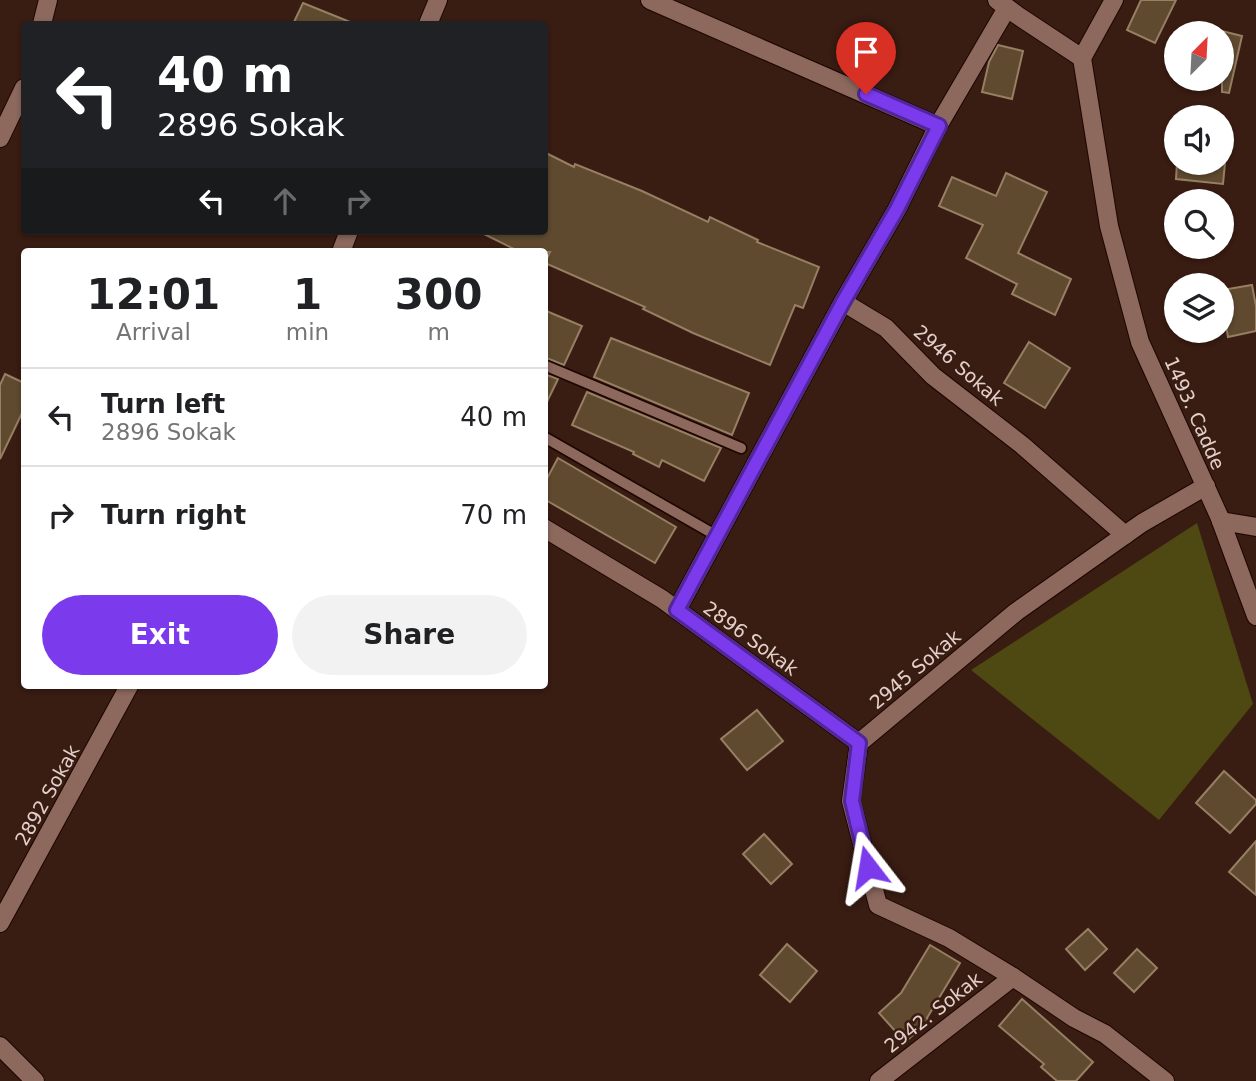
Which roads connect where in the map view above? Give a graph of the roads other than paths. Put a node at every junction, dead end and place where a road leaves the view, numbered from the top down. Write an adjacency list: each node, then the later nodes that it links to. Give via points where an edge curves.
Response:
1 (48, 0): 6 (street)
2 (438, 0): 7 (street)
3 (650, 0): 10 (street)
4 (1114, 0): 8 (street)
5 (1002, 4): 8 (street); 10 (street)
6 (43, 21)
7 (429, 21)
8 (1082, 58): 16 (street, 1493. Cadde, via 1109,226 1140,342)
9 (21, 94): 11 (street)
10 (939, 126): 12 (street)
11 (0, 138)
12 (843, 302): 20 (street, 2946 Sokak, via 886,328 933,376 1022,445); 21 (street)
13 (548, 367): 15 (lane)
14 (548, 440): 21 (lane)
15 (741, 448)
16 (1206, 486): 17 (street, 1493. Cadde); 20 (street, 2945 Sokak)
17 (1221, 521): 18 (street); 23 (street, 1493. Cadde)
18 (1256, 527)
19 (548, 530): 22 (street, 2896 Sokak)
20 (1125, 535): 25 (street, 2945 Sokak, via 1016,612)
21 (717, 536): 22 (street)
22 (677, 610): 25 (street, 2896 Sokak)
23 (1256, 616)
24 (127, 689): 26 (street, 2892 Sokak)
25 (859, 743): 27 (street, via 852,801 878,905 949,938)
26 (0, 923)
27 (1013, 977): 29 (street, via 1105,1034); 31 (street, 2942. Sokak)
28 (0, 1046): 30 (street)
29 (1143, 1075): 32 (street)
30 (35, 1081)
31 (879, 1081)
32 (1165, 1081)

